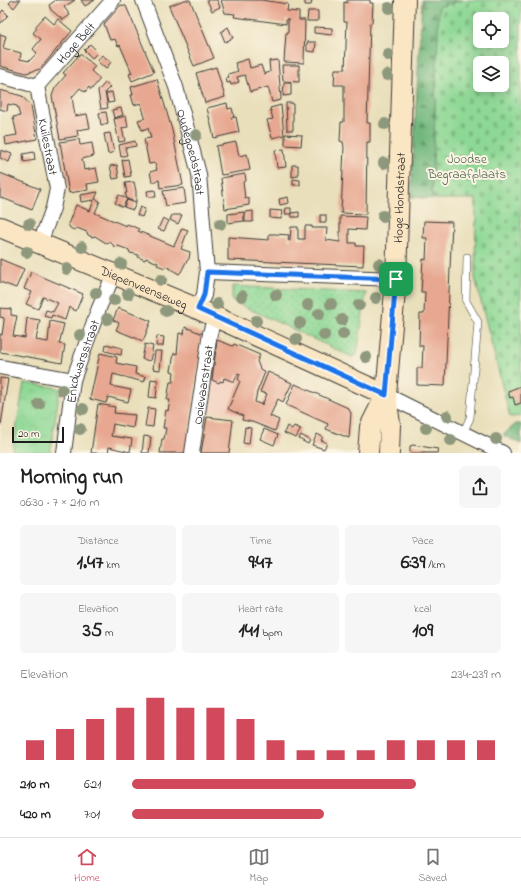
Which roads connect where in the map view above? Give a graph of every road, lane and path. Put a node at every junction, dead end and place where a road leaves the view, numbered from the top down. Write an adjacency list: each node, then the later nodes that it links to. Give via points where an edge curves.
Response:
1 (113, 0): 5 (street, Hoge Belt)
2 (143, 0): 9 (street, Oudegoedstraat, via 176,88 199,174)
3 (404, 0): 11 (street, Hoge Hondstraat)
4 (0, 76): 5 (street)
5 (37, 86): 7 (street, Kuilestraat, via 57,189)
6 (0, 227): 7 (street, Diepenveenseweg)
7 (40, 243): 10 (street, Diepenveenseweg)
8 (467, 257): 16 (lane, via 466,301 478,322 470,418)
9 (207, 272): 11 (street); 12 (street, Oudegoedstraat, via 204,295)
10 (114, 274): 12 (street, Diepenveenseweg); 14 (street, Enkdwarsstraat)
11 (396, 279): 15 (street, Hoge Hondstraat)
12 (207, 313): 15 (street, Diepenveenseweg); 18 (street, Ooievaarstraat, via 210,333)
13 (0, 367): 14 (street)
14 (73, 380): 17 (street, Enkdwarsstraat)
15 (386, 395): 16 (street, Diepenveenseweg); 19 (street, Hoge Hondstraat, via 370,427); 20 (street, Hoge Hondstraat, via 390,424)
16 (463, 433): 21 (street, Diepenveenseweg)
17 (64, 453)
18 (192, 453)
19 (368, 453)
20 (389, 453)
21 (503, 453)

